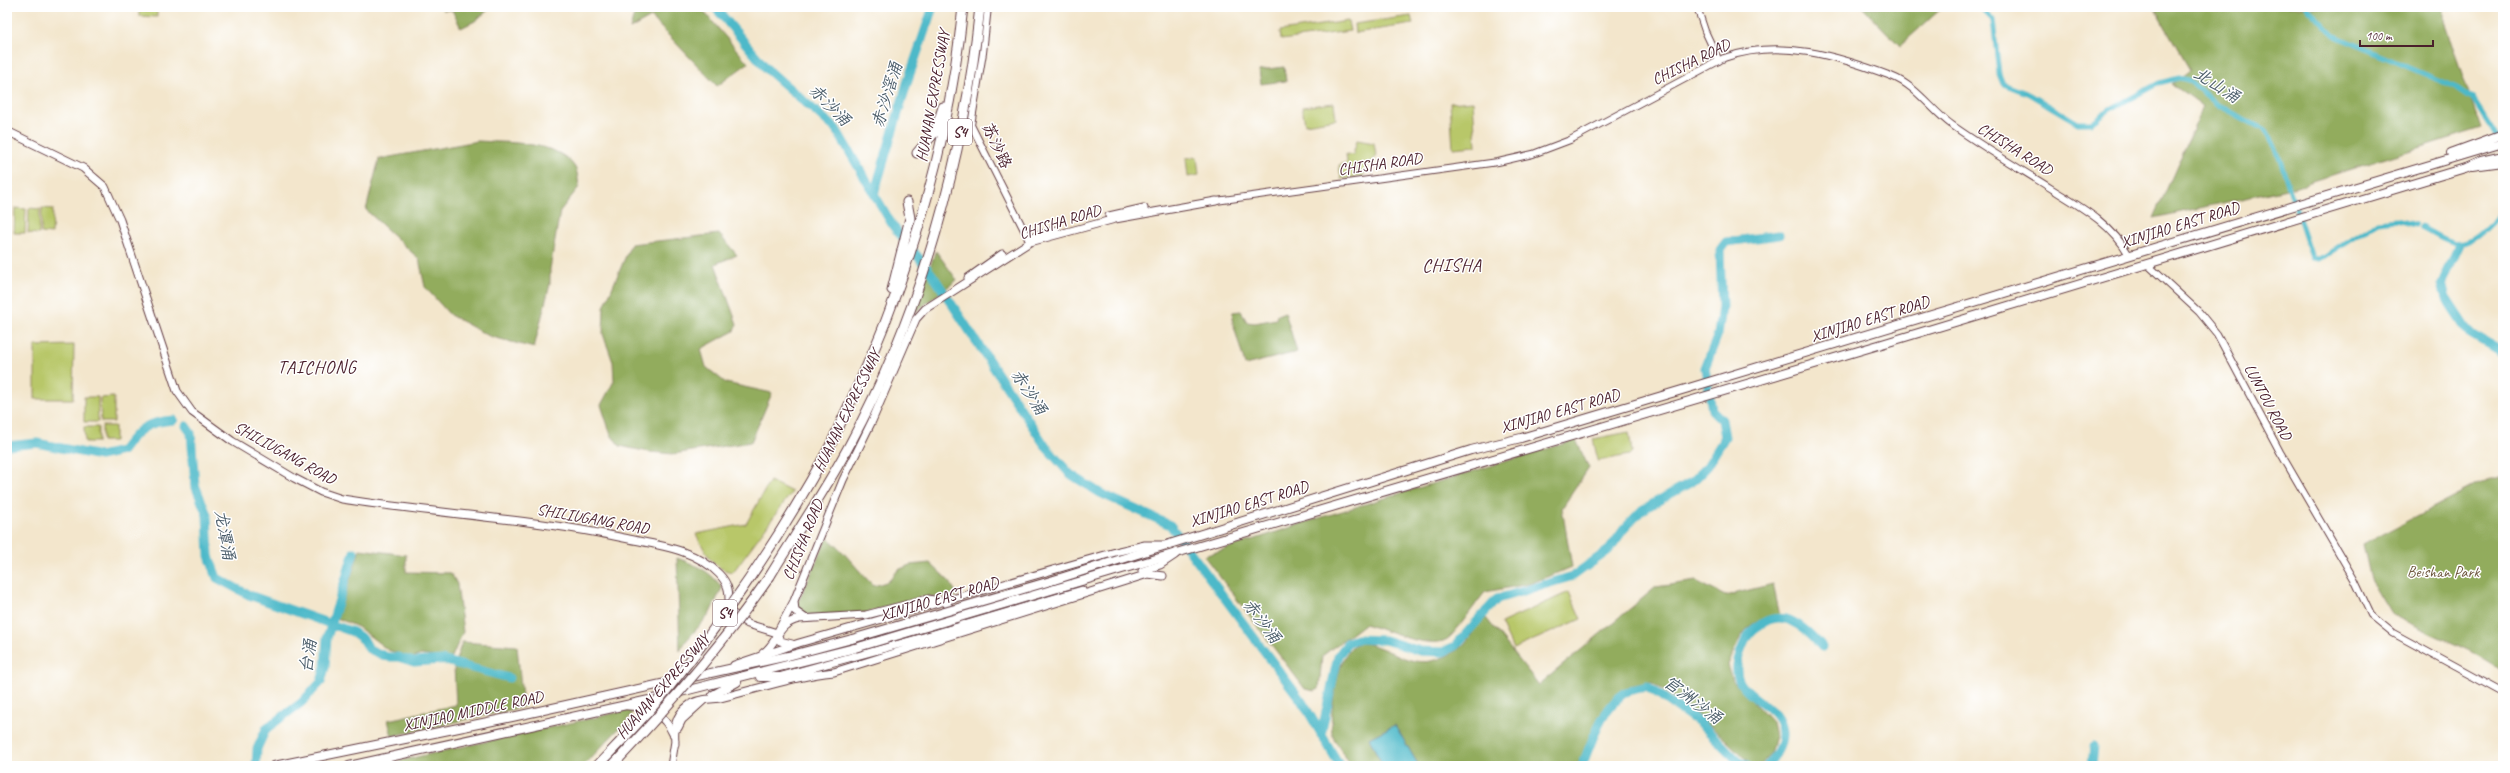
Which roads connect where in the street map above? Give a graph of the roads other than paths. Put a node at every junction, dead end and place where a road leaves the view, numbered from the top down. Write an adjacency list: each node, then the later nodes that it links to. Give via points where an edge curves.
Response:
1 (963, 7): 6 (highway, HUANAN EXPRESSWAY / S4)
2 (980, 7): 47 (highway, HUANAN EXPRESSWAY / S4, bridge, via 955,156 928,254 891,355 850,444 770,576 704,664)
3 (988, 7): 15 (street, 苏沙路, via 971,125)
4 (1697, 7): 5 (street)
5 (1719, 61): 13 (street, CHISHA ROAD, via 1570,140 1533,154 1498,162); 16 (street, CHISHA ROAD, via 1747,51 1811,51 1903,81 1951,124 2088,212 2118,238)
6 (955, 65): 10 (highway, via 935,132); 17 (highway, HUANAN EXPRESSWAY / S4, via 941,146 915,238)
7 (7, 131): 31 (main road, SHILIUGANG ROAD, via 83,168 105,187 120,220 177,391 199,418 232,441 311,487 342,499 568,527 636,540 693,555 708,564 725,581 732,613 748,624)
8 (2503, 134): 12 (highway)
9 (2503, 143): 12 (highway, XINJIAO EAST ROAD)
10 (917, 153)
11 (2501, 160): 18 (highway, XINJIAO EAST ROAD, via 2481,160 2465,168)
12 (2400, 174): 16 (highway, XINJIAO EAST ROAD)
13 (1216, 201): 15 (main road, CHISHA ROAD, via 1115,219)
14 (906, 202): 17 (highway, via 911,215)
15 (1030, 240): 24 (main road, CHISHA ROAD, via 942,297 916,319 872,421 843,480)
16 (2129, 254): 19 (highway, XINJIAO EAST ROAD, via 1716,380 1521,438 1471,450)
17 (904, 258): 46 (highway, HUANAN EXPRESSWAY / S4, bridge, via 884,327 831,444 788,521 737,597 670,687)
18 (2147, 264): 20 (highway, XINJIAO EAST ROAD); 22 (street, LUNTOU ROAD, via 2199,312 2217,334 2280,452)
19 (1166, 544): 23 (main road, via 1145,545 1119,551); 34 (highway, XINJIAO EAST ROAD, bridge, via 1054,580 852,639)
20 (1174, 555): 21 (main road); 35 (highway, XINJIAO EAST ROAD, bridge, via 856,648)
21 (1160, 565): 28 (main road); 29 (main road, via 1163,576 1148,574)
22 (2347, 568): 38 (street, LUNTOU ROAD, via 2371,615 2383,627); 40 (street, LUNTOU ROAD, via 2366,613 2379,628)
23 (965, 596): 25 (main road); 28 (main road, via 959,604 958,611 966,619)
24 (794, 601): 27 (main road, via 795,611); 31 (main road, CHISHA ROAD)
25 (945, 602): 26 (main road); 27 (main road, via 928,599 866,615); 29 (main road)
26 (926, 608): 30 (main road, via 937,607 944,611 947,619); 32 (main road)
27 (805, 618): 31 (main road, via 790,622)
28 (977, 621): 29 (main road)
29 (966, 628): 30 (main road); 41 (main road, via 834,672 805,676)
30 (940, 632): 36 (main road)
31 (777, 633): 32 (main road, SHILIUGANG ROAD, via 780,641 784,643); 33 (main road, CHISHA ROAD, via 772,646)
32 (799, 643): 33 (main road)
33 (758, 656): 34 (main road)
34 (716, 672): 37 (highway, XINJIAO EAST ROAD)
35 (747, 677): 36 (highway); 39 (highway); 42 (highway, XINJIAO MIDDLE ROAD)
36 (779, 677)
37 (677, 680): 44 (highway, XINJIAO MIDDLE ROAD, via 402,741)
38 (2503, 693)
39 (713, 695): 41 (main road)
40 (2503, 698)
41 (705, 700): 43 (main road, via 682,720)
42 (612, 708): 43 (main road, via 629,706 654,711 670,727); 45 (highway, XINJIAO MIDDLE ROAD)
43 (675, 744): 48 (main road)
44 (274, 766)
45 (349, 766)
46 (597, 766)
47 (612, 766)
48 (671, 766)

